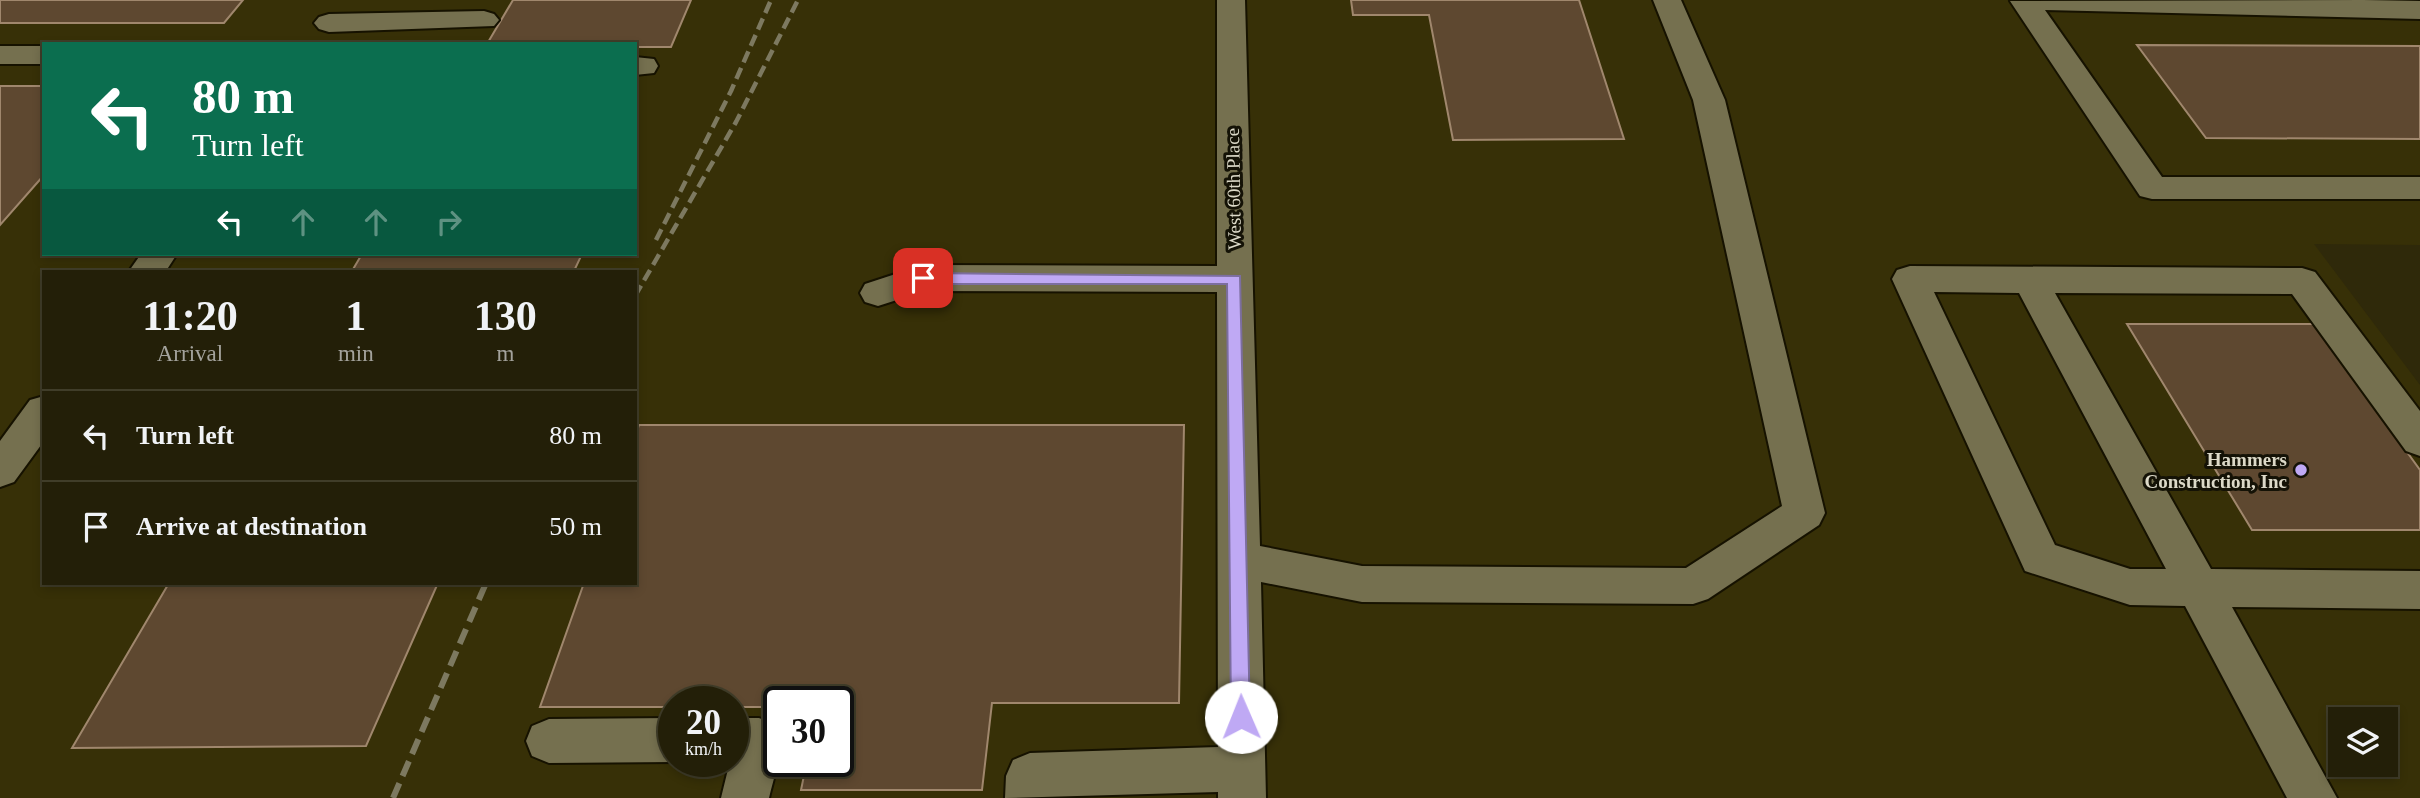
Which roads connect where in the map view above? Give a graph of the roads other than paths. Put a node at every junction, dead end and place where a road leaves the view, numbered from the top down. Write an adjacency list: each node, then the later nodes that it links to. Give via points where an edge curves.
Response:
1 (1231, 0): 11 (street, West 60th Place)
2 (1667, 0): 17 (street, via 1710,100 1804,513 1693,586 1362,584)
3 (2420, 10): 8 (street, via 2024,1 2152,188)
4 (484, 20): 5 (street)
5 (330, 22)
6 (0, 55): 7 (street)
7 (42, 55)
8 (2420, 188)
9 (158, 256): 10 (street)
10 (148, 270)
11 (1234, 279): 13 (street, via 923,278); 17 (street, West 60th Place)
12 (2030, 280): 15 (street, via 2302,281); 18 (street); 18 (street, via 1910,279 2040,558 2130,587)
13 (878, 293)
14 (42, 415): 16 (street)
15 (2420, 440)
16 (20, 458)
17 (1238, 560): 23 (street, West 60th Place)
18 (2199, 589): 19 (street); 26 (street)
19 (2420, 590)
20 (658, 740): 22 (street)
21 (749, 740): 24 (street, via 759,740)
22 (549, 741)
23 (1242, 783): 25 (street, via 1030,776)
24 (745, 798)
25 (1029, 798)
26 (2313, 798)

